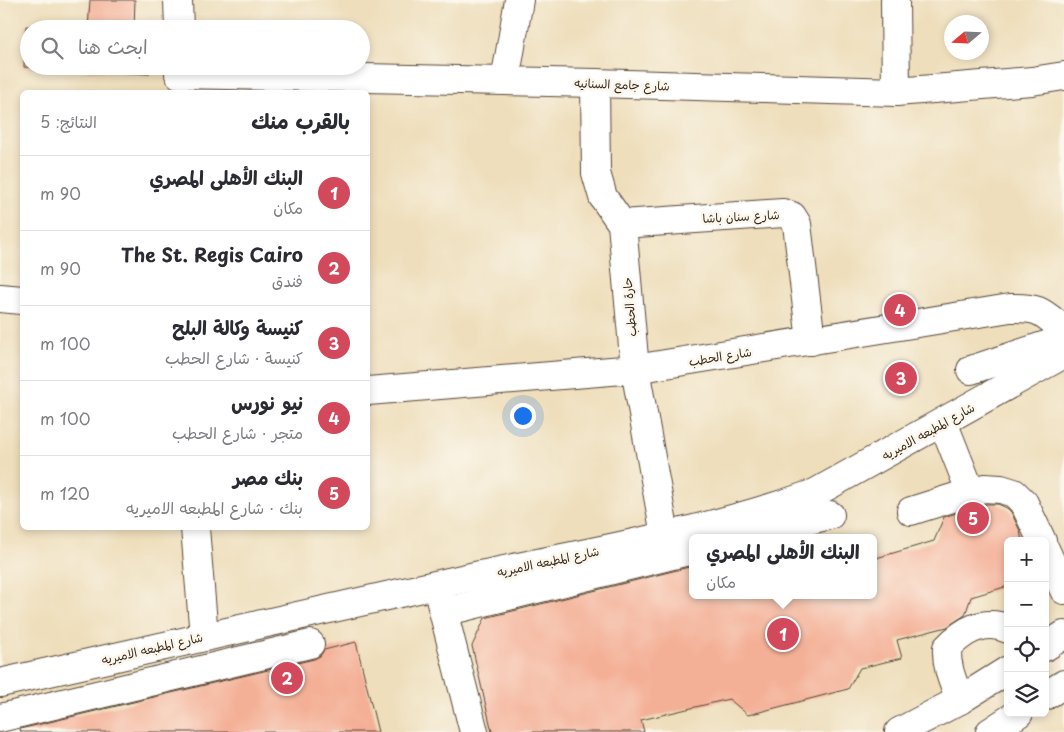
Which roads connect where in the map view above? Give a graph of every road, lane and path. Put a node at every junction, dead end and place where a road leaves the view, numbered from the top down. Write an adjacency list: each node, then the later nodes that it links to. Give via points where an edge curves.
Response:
1 (178, 0): 4 (main road)
2 (519, 0): 7 (main road)
3 (894, 0): 9 (main road)
4 (179, 20)
5 (1064, 76): 9 (main road, شارع جامع السنانيه)
6 (179, 78): 7 (main road, شارع جامع السنانيه)
7 (504, 81): 8 (main road, شارع جامع السنانيه)
8 (595, 83): 9 (main road, شارع جامع السنانيه); 10 (main road, via 596,173 603,197)
9 (896, 92)
10 (622, 224): 15 (main road, شارع سنان باشا, via 783,213 792,216 796,224); 17 (main road, حارة الحطب)
11 (0, 298): 12 (main road)
12 (20, 300)
13 (1064, 330): 15 (main road, شارع الحطب, via 1044,313 1020,308)
14 (1064, 339): 18 (main road)
15 (811, 341): 17 (main road, شارع الحطب)
16 (1064, 354): 20 (main road, شارع المطبعه الاميريه)
17 (635, 369): 19 (main road, شارع الحطب); 26 (main road, حارة الحطب)
18 (971, 370)
19 (370, 391)
20 (944, 422): 21 (main road); 26 (main road, شارع المطبعه الاميريه, via 815,493)
21 (971, 492): 22 (main road); 27 (main road, via 984,488 1014,493 1024,503)
22 (911, 511)
23 (830, 515): 25 (main road)
24 (195, 530): 35 (main road)
25 (756, 534)
26 (665, 536): 30 (main road, شارع المطبعه الاميريه)
27 (1040, 537)
28 (689, 551): 32 (main road)
29 (1049, 558): 31 (main road)
30 (437, 585): 32 (main road); 35 (main road, شارع المطبعه الاميريه)
31 (1064, 590)
32 (444, 612): 45 (main road)
33 (1004, 627): 42 (main road, via 976,626 947,648 946,660)
34 (1064, 635): 37 (main road)
35 (204, 636): 39 (main road, شارع المطبعه الاميريه)
36 (310, 644): 44 (main road)
37 (1049, 644)
38 (1005, 672): 42 (main road)
39 (0, 683)
40 (1064, 684): 41 (main road)
41 (1049, 693)
42 (960, 700): 46 (main road)
43 (1013, 717): 47 (main road)
44 (0, 718)
45 (474, 732)
46 (899, 732)
47 (990, 732)

